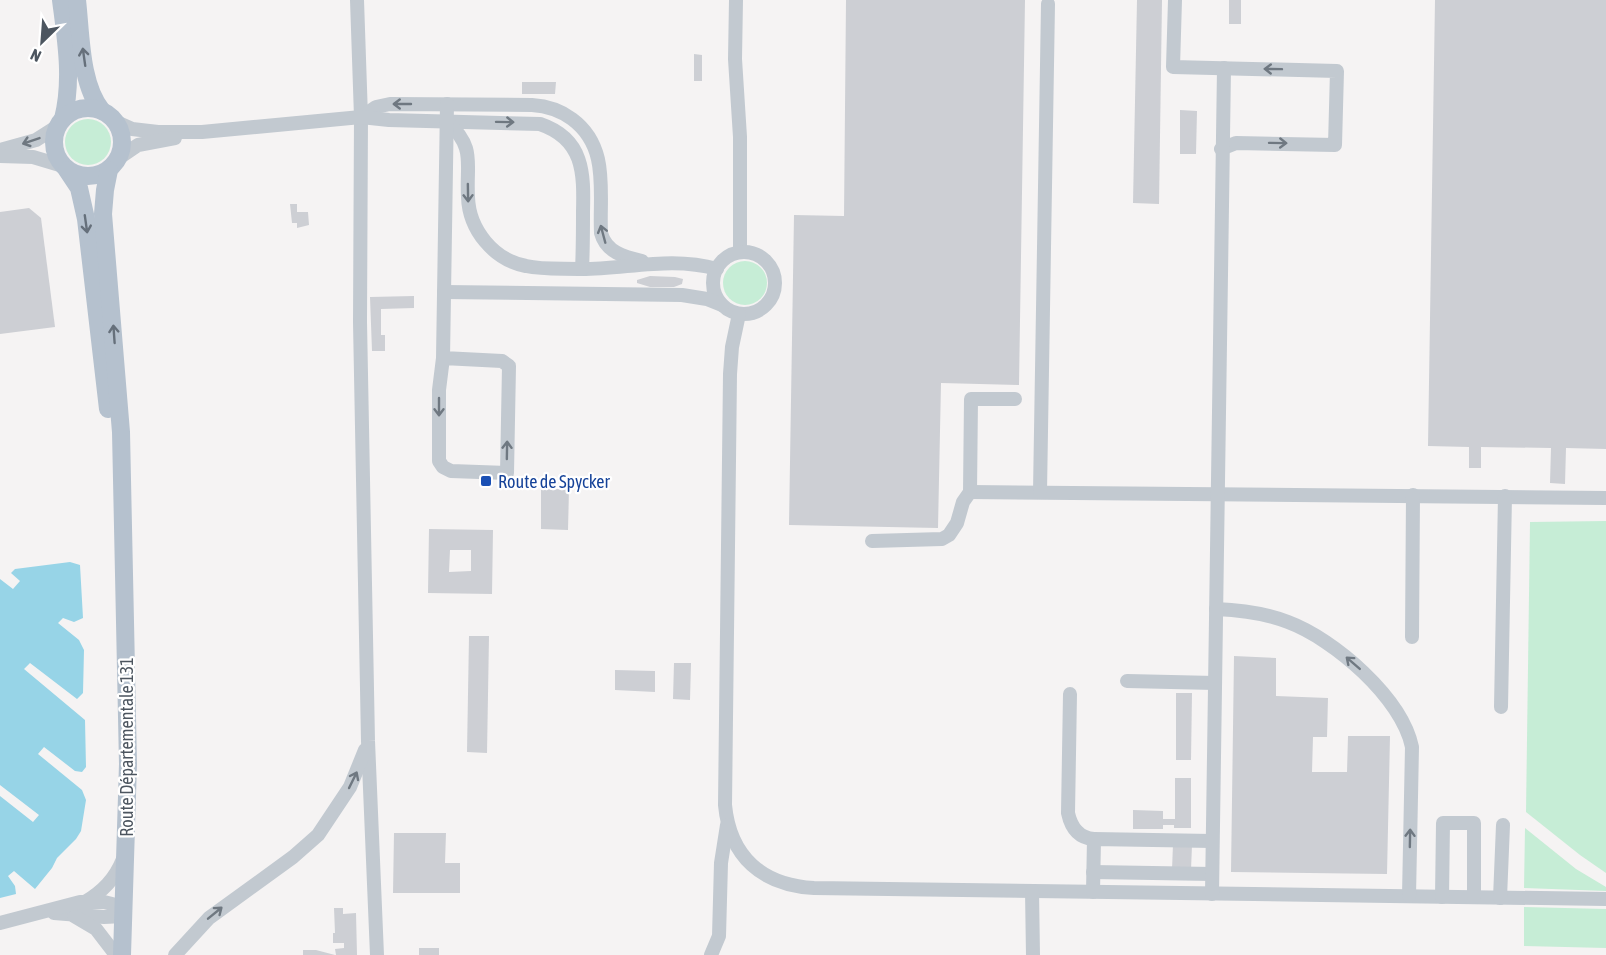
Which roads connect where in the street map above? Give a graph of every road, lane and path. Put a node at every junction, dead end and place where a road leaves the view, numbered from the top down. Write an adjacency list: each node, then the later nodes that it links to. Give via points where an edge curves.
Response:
1 (61, 0): 12 (main road, via 68,76)
2 (77, 0): 9 (main road, one-way to 2, via 95,102 87,79)
3 (357, 0): 10 (street)
4 (736, 0): 19 (street)
5 (1175, 0): 7 (street, via 1173,67)
6 (1048, 4): 30 (street)
7 (1224, 68): 14 (street); 14 (street, one-way to 7, via 1236,142 1335,145 1336,124 1337,71)
8 (447, 104): 10 (street, one-way to 10, via 386,104); 11 (street); 20 (street, one-way to 8, via 622,256 604,242 600,162 591,139 574,120 538,105)
9 (108, 116): 12 (main road, via 91,108 79,109); 13 (street, via 132,129); 17 (main road, via 122,139)
10 (361, 117): 11 (street); 13 (street); 43 (street, via 360,322)
11 (447, 121): 21 (street, one-way to 21, via 467,149 469,207 474,224 488,245 503,257 525,266); 21 (street, one-way to 21, via 535,123 552,129 568,142 583,173); 23 (street)
12 (61, 122): 15 (street, one-way to 15, via 36,140); 18 (main road, via 54,144 56,156)
13 (202, 132): 17 (street, via 138,145)
14 (1221, 149): 31 (street)
15 (0, 150)
16 (0, 156): 18 (street, via 33,157)
17 (114, 164): 18 (main road, via 99,175 88,177); 35 (main road, Route Départementale 131, one-way to 17, via 119,401 103,214 105,190)
18 (65, 168): 35 (main road, Route Départementale 131, one-way to 35, via 79,188 86,219)
19 (740, 252): 22 (street, via 725,259); 26 (street, via 753,253 765,260 776,284 764,307)
20 (649, 263): 21 (street); 22 (street, via 695,264)
21 (582, 268)
22 (715, 273): 24 (street, via 698,289); 25 (street, via 714,291)
23 (444, 292): 24 (street); 27 (street)
24 (682, 295): 25 (street)
25 (722, 305): 26 (street)
26 (739, 314): 44 (street, via 730,374 725,804)
27 (443, 358): 27 (street, one-way to 27, via 439,390 441,464 456,472 507,473 509,366 502,361)
28 (1015, 399): 29 (street, via 971,399)
29 (970, 492): 30 (street); 36 (street, via 957,523 942,539)
30 (1040, 492): 31 (street)
31 (1217, 494): 32 (street); 37 (street)
32 (1413, 495): 33 (street); 38 (street)
33 (1505, 496): 34 (street); 42 (street)
34 (1606, 498)
35 (123, 539): 48 (main road, Route Départementale 131, via 128,694)
36 (872, 541)
37 (1216, 609): 40 (street); 54 (street, one-way to 37, via 1412,747 1390,704 1362,672 1316,635 1267,615)
38 (1412, 638)
39 (1127, 681): 40 (street)
40 (1215, 682): 47 (street)
41 (1070, 694): 46 (street, via 1068,813 1078,833)
42 (1501, 708)
43 (368, 741): 66 (street, one-way to 43, via 209,918 318,835 350,787); 67 (street)
44 (728, 824): 51 (street, via 739,849 752,865 768,877 793,885); 68 (street, via 721,863 719,936)
45 (1503, 825): 57 (street)
46 (1094, 839): 47 (street); 49 (street)
47 (1212, 841): 50 (street)
48 (126, 852): 59 (street, via 111,882); 60 (main road, Route Départementale 131)
49 (1093, 872): 50 (street); 52 (street)
50 (1212, 874): 53 (street)
51 (1032, 891): 52 (street); 69 (street)
52 (1093, 892): 53 (street)
53 (1212, 894): 54 (street)
54 (1409, 896): 55 (street)
55 (1442, 897): 56 (street); 56 (street, via 1443,823 1474,823)
56 (1474, 897): 57 (street)
57 (1500, 898): 58 (street)
58 (1606, 899)
59 (85, 902): 60 (street, via 104,902); 62 (street)
60 (124, 912): 61 (street, via 104,917); 65 (main road, Route Départementale 131)
61 (67, 913): 62 (street); 64 (street, via 96,929)
62 (34, 915): 63 (street)
63 (0, 923)
64 (116, 955)
65 (122, 955)
66 (174, 955)
67 (377, 955)
68 (711, 955)
69 (1033, 955)

